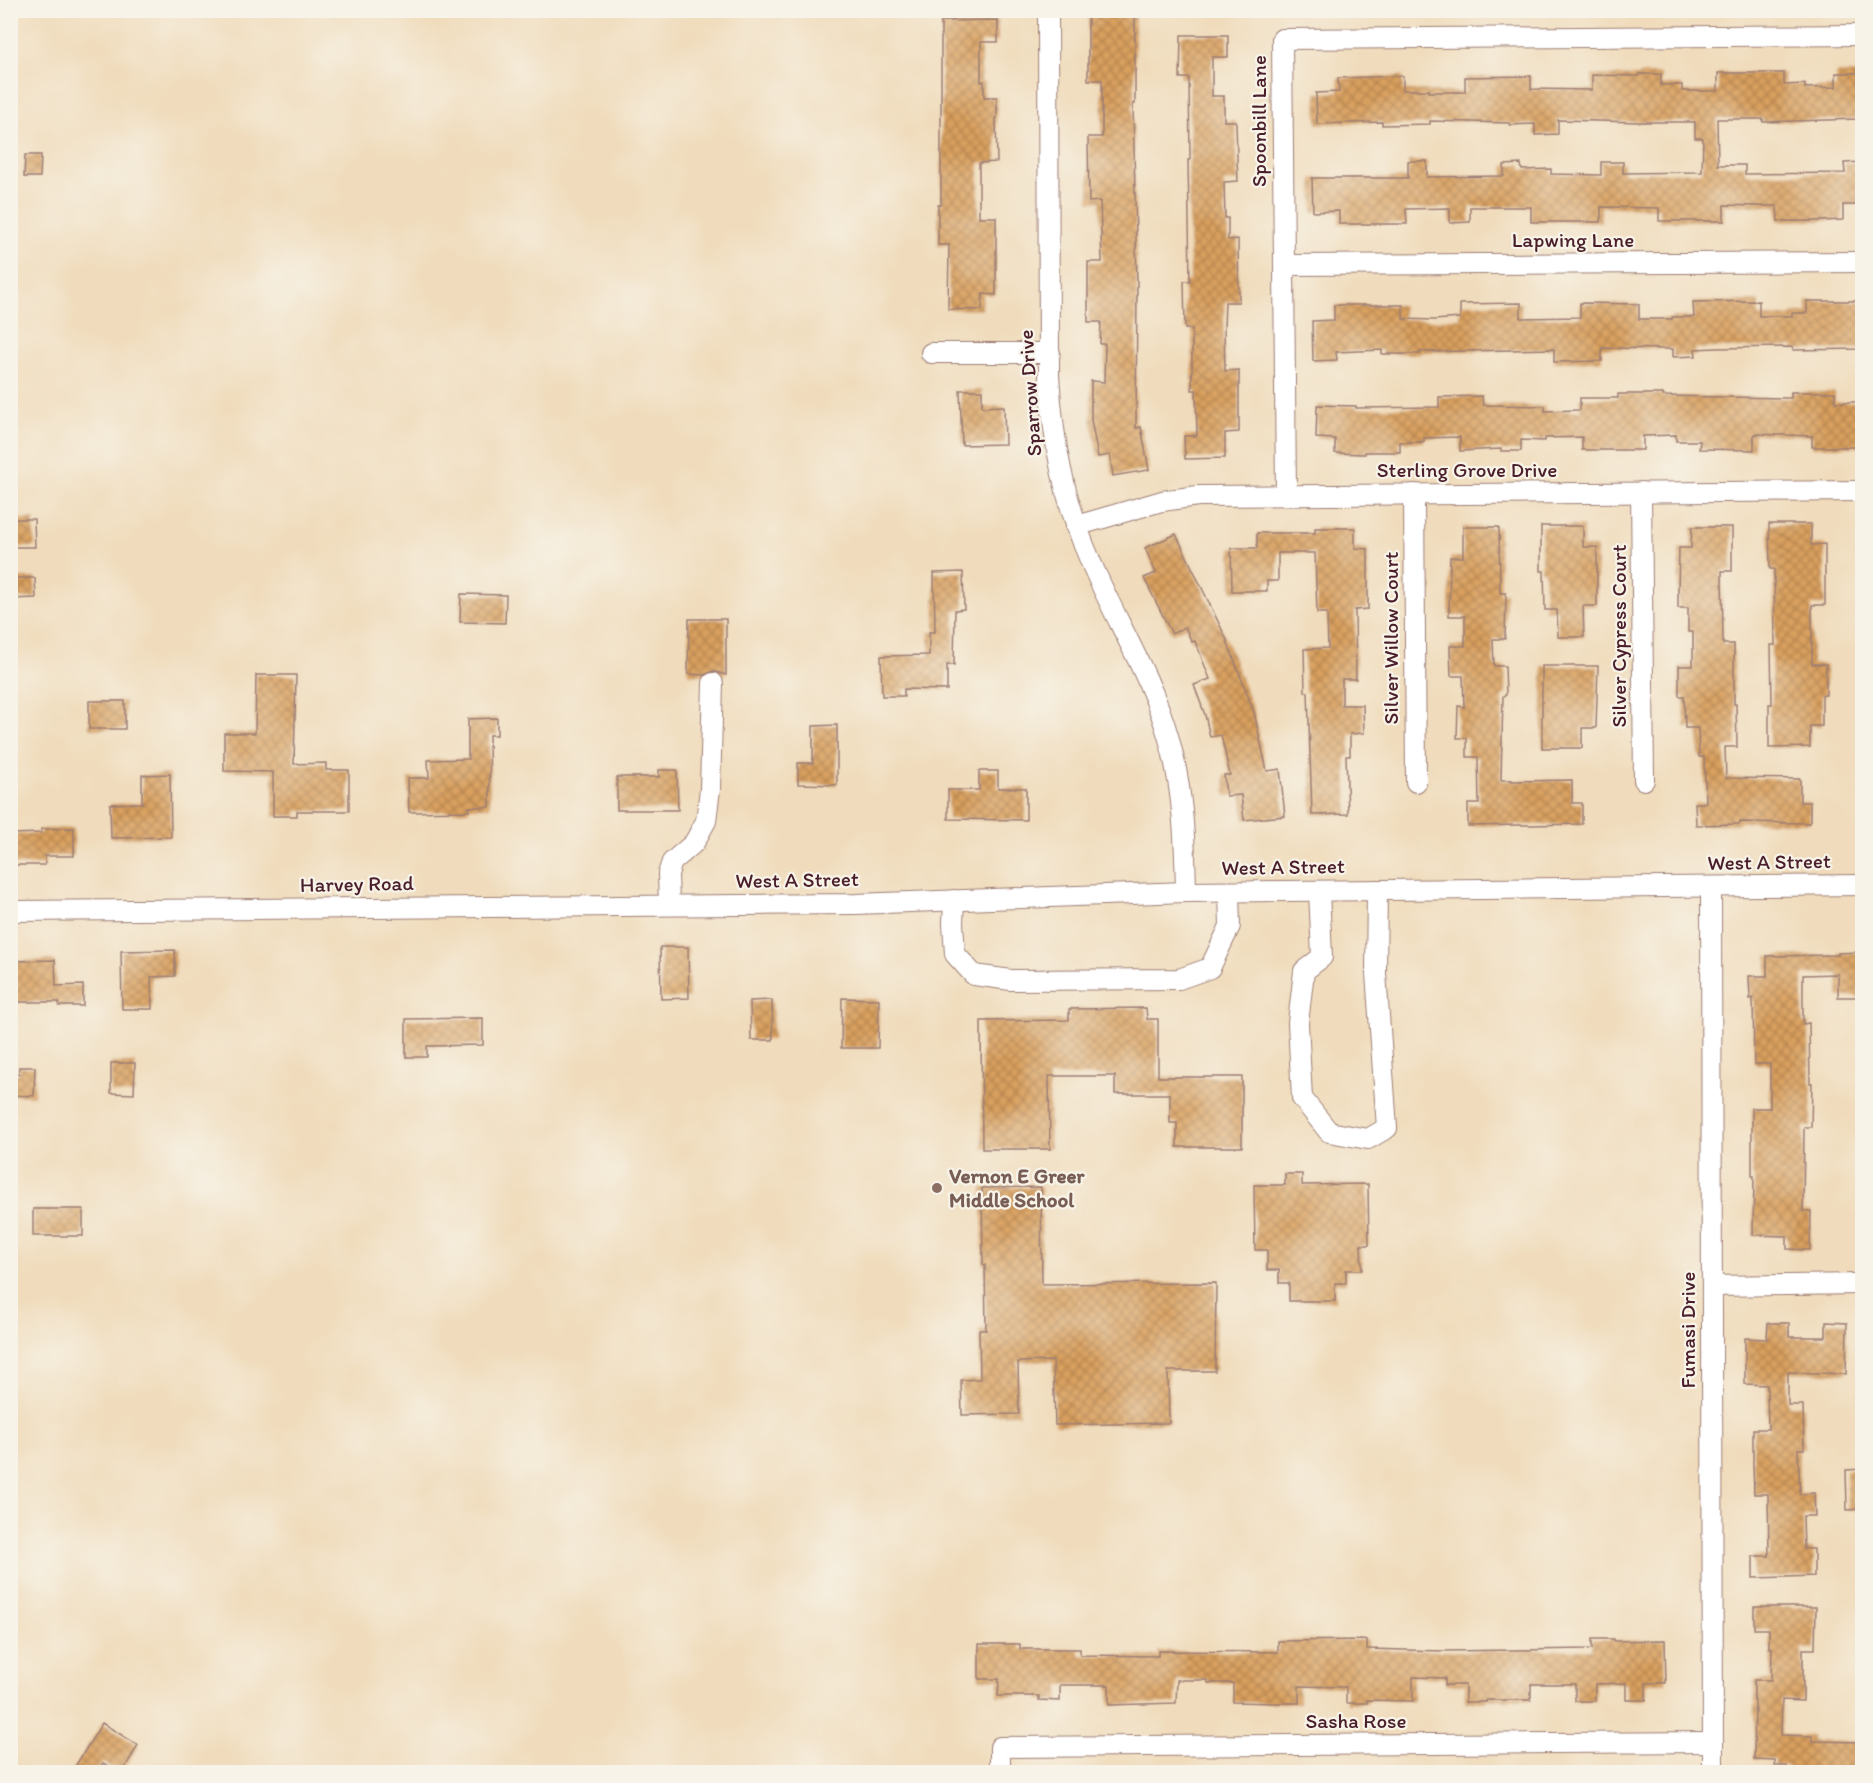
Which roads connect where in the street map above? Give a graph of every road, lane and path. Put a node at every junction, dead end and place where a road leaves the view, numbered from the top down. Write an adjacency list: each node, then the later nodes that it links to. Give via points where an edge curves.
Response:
1 (1048, 10): 6 (street, Sparrow Drive)
2 (1863, 35): 4 (street, Spoonbill Lane, via 1282,39)
3 (1863, 262): 4 (street, Lapwing Lane)
4 (1284, 265): 10 (street, Spoonbill Lane)
5 (932, 353): 6 (street)
6 (1050, 353): 11 (street, Sparrow Drive, via 1052,423)
7 (1863, 490): 8 (street, Sterling Grove Drive)
8 (1641, 492): 9 (street, Sterling Grove Drive); 13 (street, Silver Cypress Court)
9 (1414, 494): 10 (street, Sterling Grove Drive); 14 (street, Silver Willow Court)
10 (1286, 495): 11 (street, Sterling Grove Drive, via 1198,496 1162,501)
11 (1076, 526): 19 (street, Sparrow Drive, via 1153,693 1169,739 1185,827)
12 (713, 683): 23 (street, via 706,821 694,843 672,862 668,874)
13 (1644, 780)
14 (1416, 782)
15 (1863, 885): 16 (street, West A Street)
16 (1711, 887): 17 (street, West A Street); 26 (street, Fumasi Drive)
17 (1377, 890): 18 (street, West A Street); 18 (street, via 1376,973 1387,1128 1368,1139 1329,1132 1302,1098 1298,1023 1304,971 1322,957)
18 (1319, 891): 20 (street, West A Street)
19 (1186, 892): 20 (street, West A Street); 21 (street, West A Street)
20 (1228, 892): 21 (street, via 1230,926 1210,968 1179,979 1011,980 974,975 955,954)
21 (954, 900): 22 (street, West A Street)
22 (704, 905): 23 (street, Harvey Road)
23 (669, 906): 24 (street, Harvey Road)
24 (10, 911)
25 (1863, 1284): 26 (street)
26 (1712, 1286): 27 (street, Fumasi Drive)
27 (1713, 1742): 28 (street, Sasha Rose, via 1000,1747); 29 (street, Fumasi Drive)
28 (1000, 1773)
29 (1713, 1773)

